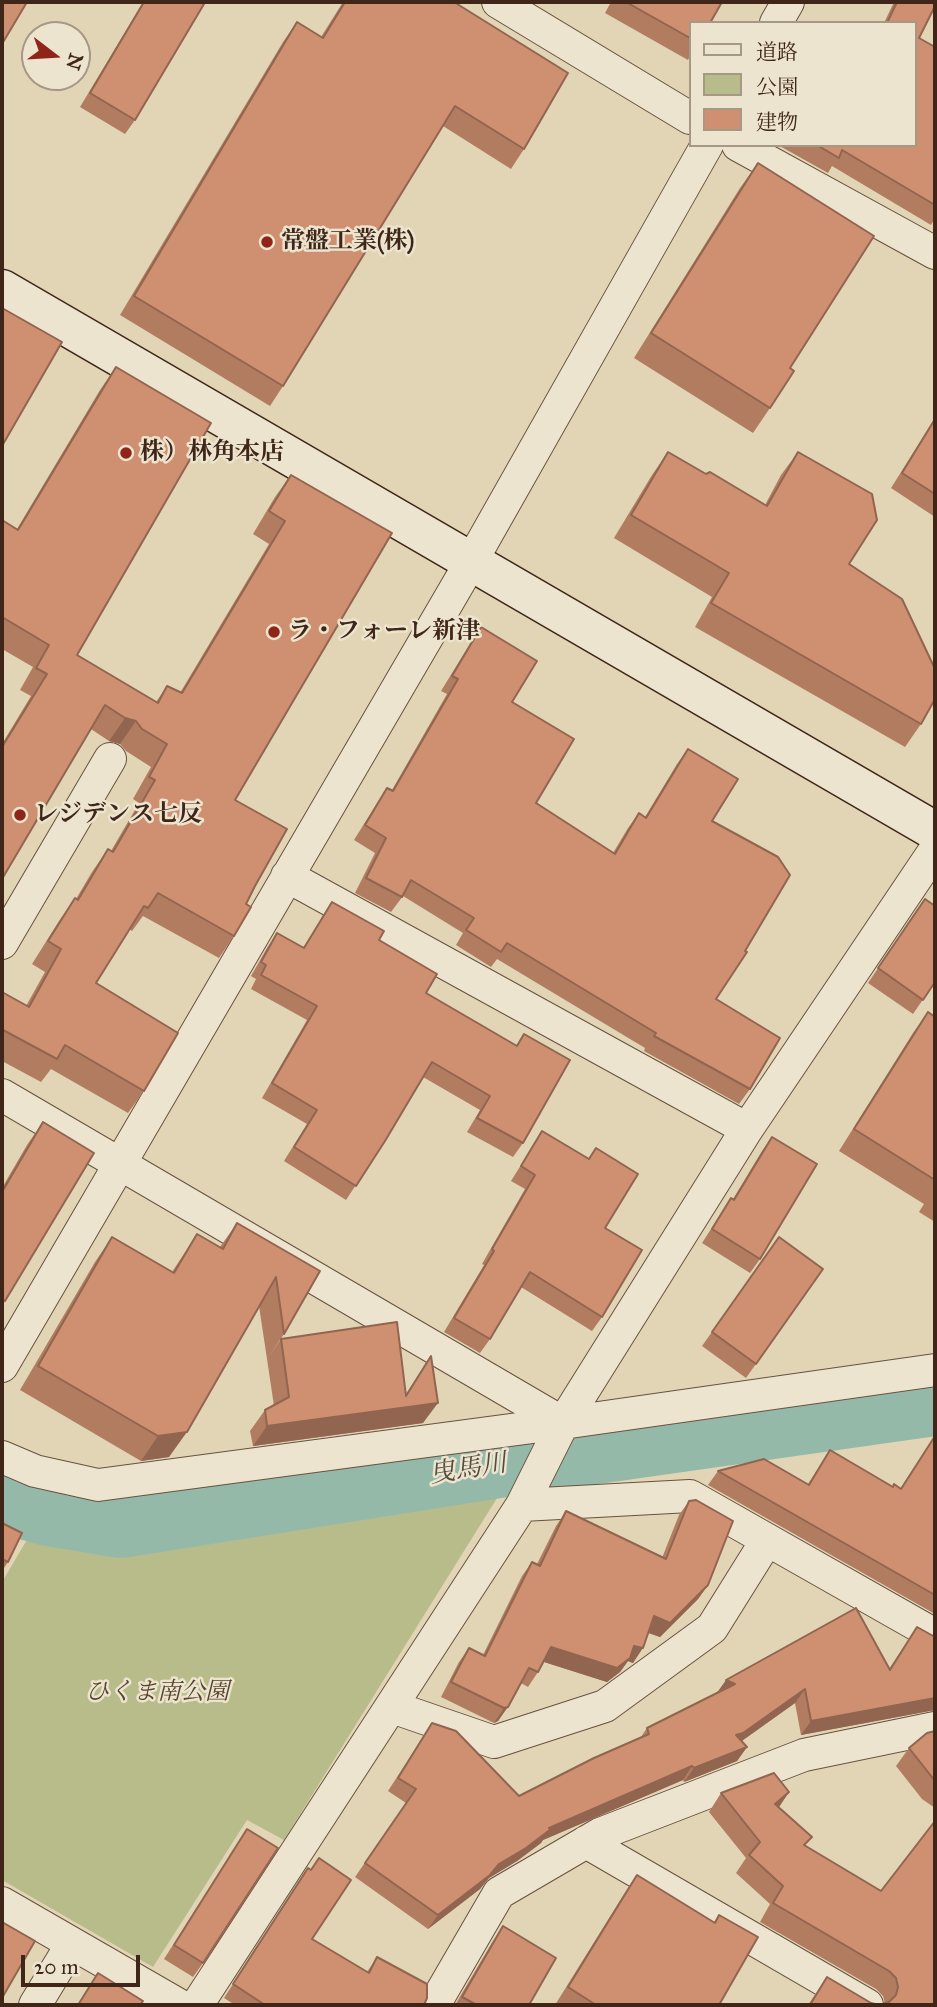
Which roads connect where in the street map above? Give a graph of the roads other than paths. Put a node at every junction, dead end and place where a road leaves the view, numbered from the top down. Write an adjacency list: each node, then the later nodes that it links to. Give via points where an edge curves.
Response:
1 (498, 2): 4 (street)
2 (788, 2): 3 (street)
3 (777, 21)
4 (688, 117)
5 (706, 147): 9 (street)
6 (742, 147): 7 (street)
7 (935, 253)
8 (2, 289): 9 (street)
9 (471, 562): 11 (street); 13 (street)
10 (110, 759): 14 (street)
11 (935, 831)
12 (935, 850): 16 (street)
13 (287, 876): 16 (street); 17 (street)
14 (2, 943)
15 (2, 1096): 17 (street)
16 (747, 1129): 20 (street)
17 (120, 1164): 18 (street); 20 (street)
18 (2, 1366)
19 (935, 1370): 20 (street)
20 (559, 1431): 21 (street, via 98,1485 35,1471); 22 (street)
21 (2, 1457)
22 (528, 1492): 23 (street, via 691,1496); 25 (street)
23 (768, 1540): 24 (street); 25 (street, via 712,1628 605,1706 494,1742)
24 (935, 1635)
25 (392, 1707): 32 (street)
26 (935, 1728): 27 (street, via 804,1755)
27 (586, 1842): 33 (street, via 499,1893); 34 (street)
28 (2, 1903): 29 (street)
29 (72, 1944): 30 (street); 31 (street)
30 (35, 2005)
31 (179, 2005)
32 (197, 2005)
33 (434, 2005)
34 (867, 2005)

